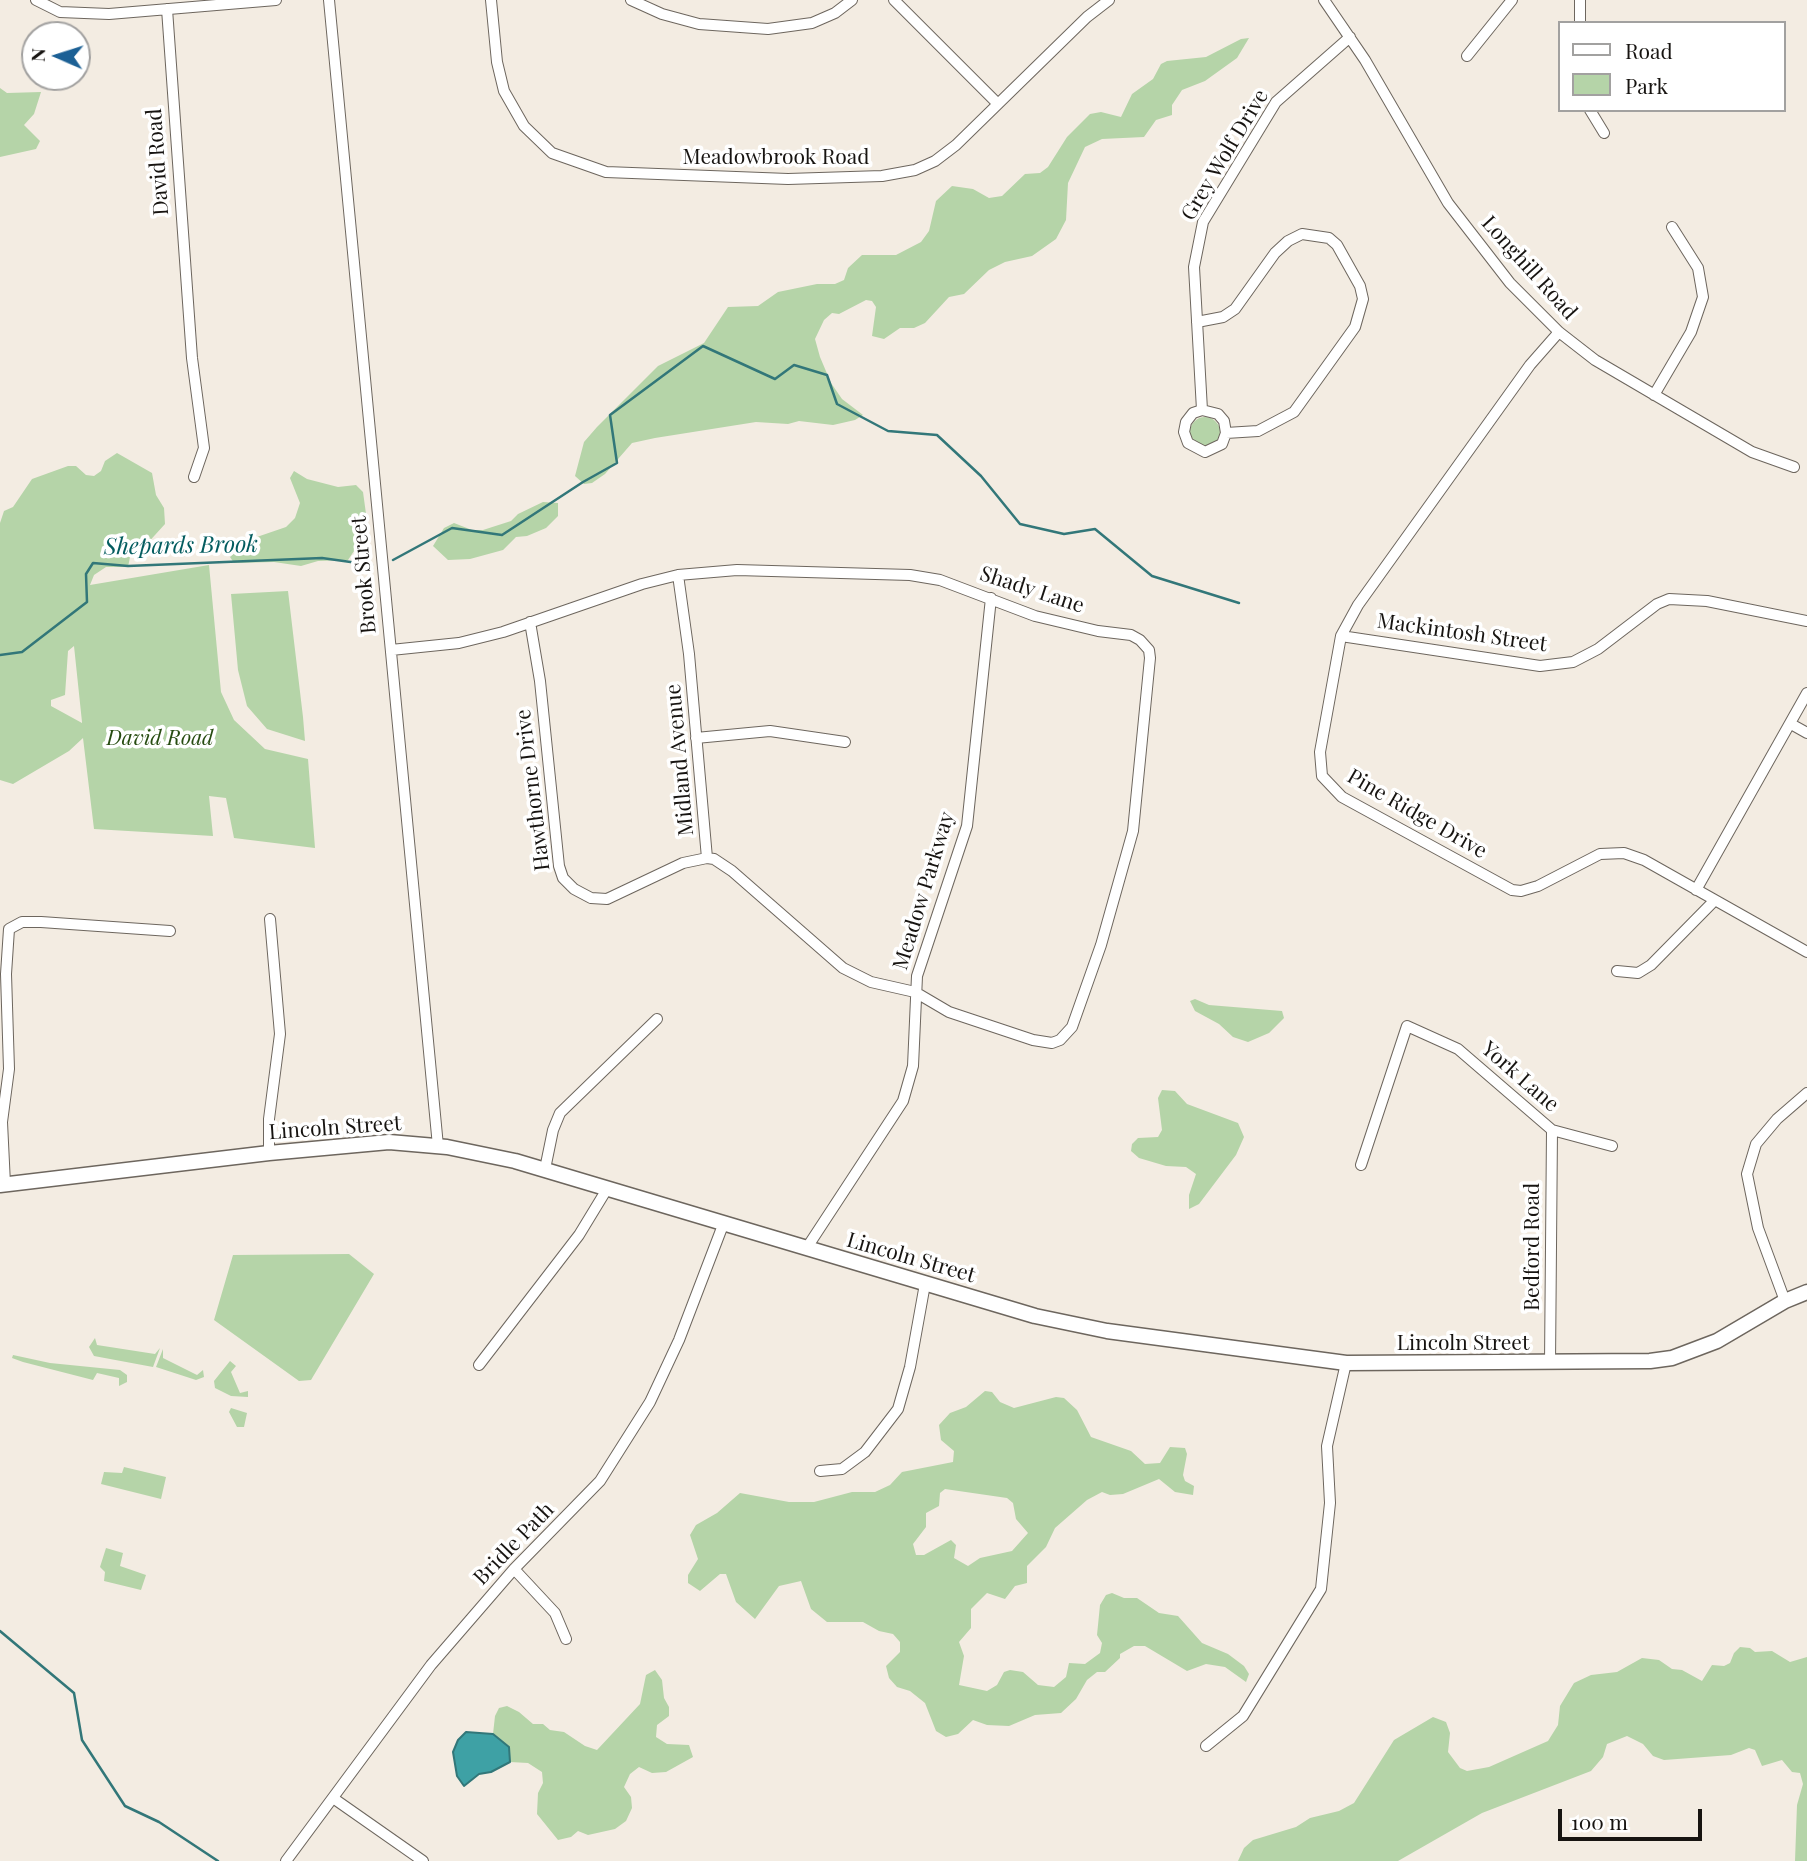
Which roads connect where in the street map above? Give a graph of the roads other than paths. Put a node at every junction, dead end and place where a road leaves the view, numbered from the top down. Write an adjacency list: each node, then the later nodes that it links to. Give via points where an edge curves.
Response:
1 (36, 0): 12 (street, via 50,9 71,13)
2 (276, 0): 12 (street)
3 (329, 0): 32 (street, Brook Street)
4 (491, 0): 16 (street, Meadowbrook Road, via 500,76 514,111 544,147 589,169 788,180 904,172 935,161)
5 (631, 0): 6 (street, via 699,24 768,29 812,23)
6 (852, 0)
7 (894, 0): 16 (street)
8 (1109, 0): 16 (street, Meadowbrook Road)
9 (1324, 0): 14 (street, Longhill Road)
10 (1512, 0): 15 (street)
11 (1580, 0): 13 (street)
12 (167, 9): 26 (street, David Road, via 192,358 204,448)
13 (1580, 21)
14 (1350, 37): 20 (street, Grey Wolf Drive, via 1276,102 1203,222 1194,267); 21 (street, Longhill Road, via 1448,203 1510,283)
15 (1467, 56)
16 (998, 104)
17 (1592, 112): 18 (street)
18 (1604, 133)
19 (1672, 227): 22 (street, via 1698,268 1703,297 1691,332)
20 (1197, 322): 23 (street, Grey Wolf Drive); 24 (street, via 1223,317 1234,309 1275,253 1302,234 1329,238 1337,245 1360,286 1363,299 1355,327 1294,412 1258,431)
21 (1559, 332): 22 (street, Longhill Road); 31 (street, Pine Ridge Drive, via 1530,365 1358,604)
22 (1654, 395): 25 (street, Longhill Road, via 1752,452)
23 (1202, 410): 24 (street, via 1218,414); 24 (street, via 1186,422 1188,443 1205,452 1214,450)
24 (1226, 433)
25 (1794, 467)
26 (194, 477)
27 (678, 575): 28 (street, Shady Lane, via 737,570 910,575); 30 (street, Shady Lane); 36 (street, Midland Avenue)
28 (991, 598): 45 (street, Meadow Parkway, via 967,826); 45 (street, Shady Lane, via 1035,616 1131,635 1149,650 1133,831 1093,968 1072,1027 1060,1040 1033,1040 949,1012)
29 (1807, 621): 31 (street, Mackintosh Street, via 1707,601 1669,599 1573,662 1540,666)
30 (530, 622): 32 (street, Shady Lane, via 459,643); 38 (street, Hawthorne Drive, via 563,878 591,898 607,899 683,863)
31 (1341, 636): 39 (street, Pine Ridge Drive, via 1320,752 1322,776 1342,797 1512,890 1538,886 1611,852 1644,860)
32 (391, 650): 49 (street, Brook Street)
33 (1807, 693): 34 (street)
34 (1791, 724): 35 (street); 39 (street)
35 (1807, 733)
36 (696, 738): 37 (street, via 770,731); 38 (street, Midland Avenue)
37 (845, 743)
38 (707, 858): 45 (street, Midland Avenue, via 732,871 843,968 871,982)
39 (1696, 890): 40 (street, Pine Ridge Drive)
40 (1714, 901): 43 (street, Pine Ridge Drive); 44 (street, via 1651,964 1638,973)
41 (270, 919): 51 (street, via 280,1034)
42 (170, 931): 54 (street, via 41,922 22,922 9,929)
43 (1807, 952)
44 (1617, 971)
45 (915, 992): 57 (street, Meadow Parkway, via 913,1066 903,1101)
46 (657, 1019): 53 (street, via 560,1113)
47 (1807, 1093): 60 (street, via 1756,1144 1747,1174 1758,1228)
48 (1552, 1130): 50 (street, York Lane); 52 (street, York Lane, via 1458,1049 1407,1026); 62 (street, Bedford Road)
49 (438, 1146): 51 (main road, Lincoln Street, via 389,1142); 53 (main road, Lincoln Street)
50 (1612, 1146)
51 (269, 1153): 54 (main road, Lincoln Street)
52 (1361, 1165)
53 (545, 1170): 55 (main road, Lincoln Street)
54 (3, 1184)
55 (607, 1189): 56 (main road, Lincoln Street); 63 (street, via 579,1235)
56 (723, 1225): 57 (main road, Lincoln Street); 65 (street, Bridle Path, via 679,1340 624,1446 600,1482)
57 (806, 1250): 58 (main road, Lincoln Street)
58 (925, 1284): 61 (main road, Lincoln Street, via 1107,1331); 64 (street, via 911,1367 898,1409 865,1452 842,1469)
59 (1807, 1292): 60 (main road, Lincoln Street)
60 (1785, 1301): 62 (main road, Lincoln Street, via 1717,1341 1672,1358)
61 (1346, 1363): 62 (main road, Lincoln Street); 67 (street, via 1327,1446 1330,1503 1321,1589 1243,1716)
62 (1550, 1363)
63 (479, 1365)
64 (820, 1471)
65 (514, 1569): 66 (street, via 555,1613); 68 (street, Bridle Path, via 431,1664)
66 (566, 1639)
67 (1206, 1746)
68 (333, 1798): 69 (street, Bridle Path); 70 (street)
69 (286, 1861)
70 (423, 1861)

